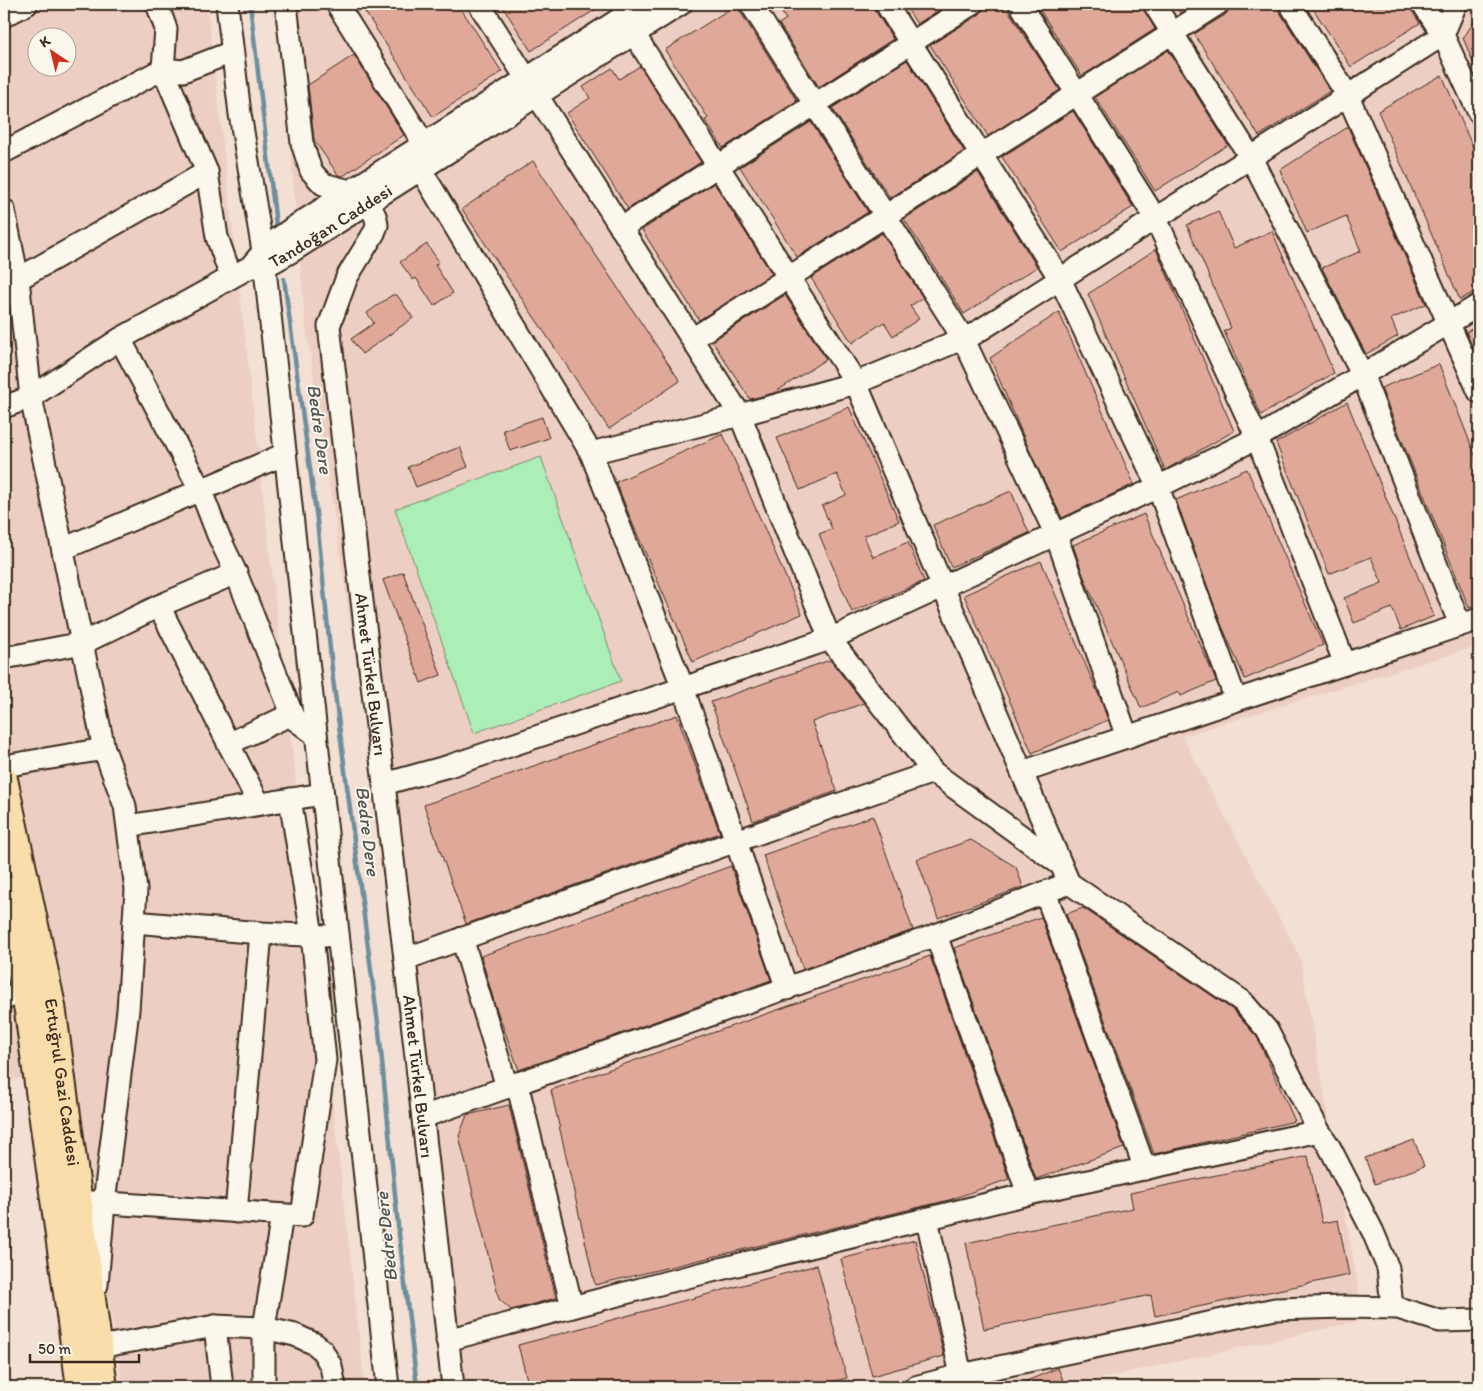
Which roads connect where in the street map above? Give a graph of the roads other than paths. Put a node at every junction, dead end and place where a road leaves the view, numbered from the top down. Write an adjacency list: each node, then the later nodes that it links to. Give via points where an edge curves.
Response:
1 (27, 4): 18 (street)
2 (156, 4): 24 (street, via 166,29)
3 (227, 4): 23 (street)
4 (286, 4): 37 (street, via 302,143 311,171 323,184)
5 (337, 4): 30 (street)
6 (479, 4): 25 (street)
7 (643, 4): 19 (street, Tandoğan Caddesi)
8 (681, 4): 19 (street, Tandoğan Caddesi)
9 (751, 4): 28 (street)
10 (886, 4): 22 (street)
11 (972, 4): 22 (street)
12 (1020, 4): 26 (street)
13 (1154, 4): 20 (street)
14 (1218, 4): 20 (street)
15 (1290, 4): 27 (street)
16 (1423, 4): 21 (street)
17 (1456, 4): 21 (street)
18 (4, 16)
19 (624, 18): 25 (street, Tandoğan Caddesi); 34 (street)
20 (1172, 33): 26 (street); 33 (street)
21 (1443, 35): 27 (street); 29 (street)
22 (910, 43): 28 (street); 32 (street)
23 (232, 52): 24 (street, via 183,71); 43 (street)
24 (163, 69): 31 (street); 36 (street)
25 (532, 87): 30 (street, Tandoğan Caddesi); 35 (street, Tandoğan Caddesi); 42 (street)
26 (1077, 94): 32 (street); 41 (street)
27 (1348, 96): 33 (street); 49 (street)
28 (815, 104): 34 (street); 40 (street)
29 (1479, 113)
30 (424, 144): 37 (street, Tandoğan Caddesi)
31 (4, 152)
32 (981, 155): 40 (street); 46 (street)
33 (1251, 158): 41 (street); 53 (street)
34 (718, 166): 42 (street); 45 (street)
35 (421, 170): 38 (street, Tandoğan Caddesi); 60 (street)
36 (207, 172): 44 (street, via 217,237); 47 (street)
37 (350, 191): 38 (street); 43 (street, Tandoğan Caddesi, via 269,245)
38 (369, 203): 43 (street, Tandoğan Caddesi, via 294,250); 85 (street, Ahmet Türkel Bulvarı, via 377,225 347,278 329,326)
39 (4, 210): 47 (street)
40 (885, 216): 45 (street); 50 (street)
41 (1156, 218): 46 (street); 59 (street)
42 (621, 228): 52 (street)
43 (259, 262): 44 (street); 61 (street)
44 (231, 277): 51 (street)
45 (789, 278): 52 (street); 54 (street)
46 (1060, 279): 50 (street, via 982,330); 62 (street)
47 (11, 281): 56 (street)
48 (1479, 305): 49 (street)
49 (1450, 323): 53 (street); 55 (street)
50 (963, 338): 54 (street); 64 (street)
51 (120, 339): 56 (street); 63 (street)
52 (692, 340): 58 (street)
53 (1362, 374): 59 (street); 69 (street)
54 (856, 383): 58 (street); 67 (street)
55 (1479, 392)
56 (31, 396): 57 (street); 65 (street)
57 (4, 407)
58 (740, 416): 60 (street); 70 (street)
59 (1257, 438): 62 (street); 73 (street)
60 (590, 453): 74 (street)
61 (285, 454): 63 (street); 77 (street)
62 (1158, 487): 64 (street); 75 (street)
63 (201, 491): 65 (street); 66 (street)
64 (1056, 535): 67 (street); 78 (street)
65 (64, 549): 71 (street)
66 (236, 573): 68 (street); 76 (street)
67 (943, 588): 70 (street); 83 (street)
68 (159, 606): 71 (street); 79 (street)
69 (1469, 622): 73 (street)
70 (830, 639): 74 (street); 82 (street)
71 (82, 643): 72 (street); 80 (street)
72 (4, 658)
73 (1345, 664): 75 (street)
74 (683, 688): 85 (street, via 449,766); 90 (street)
75 (1236, 700): 78 (street)
76 (292, 714): 77 (street); 79 (street)
77 (316, 735): 86 (street)
78 (1127, 737): 83 (street)
79 (228, 744): 88 (street)
80 (104, 750): 81 (street); 89 (street, via 125,806)
81 (4, 766)
82 (933, 772): 90 (street); 91 (street)
83 (1022, 772): 91 (street)
84 (4, 779): 108 (main road, Ertuğrul Gazi Caddesi)
85 (384, 784): 100 (street, Ahmet Türkel Bulvarı)
86 (322, 794): 87 (street); 98 (street)
87 (290, 799): 88 (street); 96 (street)
88 (259, 804): 89 (street)
89 (128, 826): 94 (street, via 136,890)
90 (736, 841): 99 (street); 101 (street)
91 (1065, 874): 92 (street); 105 (street, via 1242,1001 1267,1030)
92 (1045, 892): 97 (street); 106 (street)
93 (4, 893): 102 (main road, Ertuğrul Gazi Caddesi)
94 (134, 922): 95 (street); 108 (street, via 128,1010)
95 (261, 933): 96 (street); 109 (street)
96 (312, 935): 98 (street); 110 (street, via 325,1060 302,1216)
97 (936, 935): 101 (street); 107 (street)
98 (338, 937): 125 (street)
99 (462, 938): 100 (street); 103 (street)
100 (405, 959): 104 (street, Ahmet Türkel Bulvarı)
101 (787, 989): 103 (street)
102 (14, 995): 120 (main road, Ertuğrul Gazi Caddesi, via 28,1011)
103 (512, 1085): 104 (street); 112 (street)
104 (422, 1117): 117 (street, Ahmet Türkel Bulvarı)
105 (1318, 1131): 106 (street); 113 (street, via 1373,1232 1388,1268)
106 (1145, 1169): 107 (street)
107 (1028, 1194): 111 (street)
108 (92, 1202): 109 (street); 118 (main road, Ertuğrul Gazi Caddesi)
109 (236, 1212): 110 (street)
110 (282, 1215): 116 (street)
111 (927, 1219): 112 (street); 119 (street)
112 (572, 1307): 117 (street)
113 (1392, 1308): 114 (street, via 1440,1321); 119 (street, via 1275,1309)
114 (1479, 1320)
115 (215, 1326): 116 (street); 118 (street); 122 (street)
116 (264, 1328): 123 (street); 124 (street, via 295,1335 315,1344 332,1366)
117 (448, 1340): 126 (street, Ahmet Türkel Bulvarı)
118 (99, 1347): 121 (main road, Ertuğrul Gazi Caddesi)
119 (972, 1378): 127 (street)
120 (80, 1387)
121 (104, 1387)
122 (222, 1387)
123 (264, 1387)
124 (335, 1387)
125 (388, 1387)
126 (453, 1387)
127 (915, 1387)

